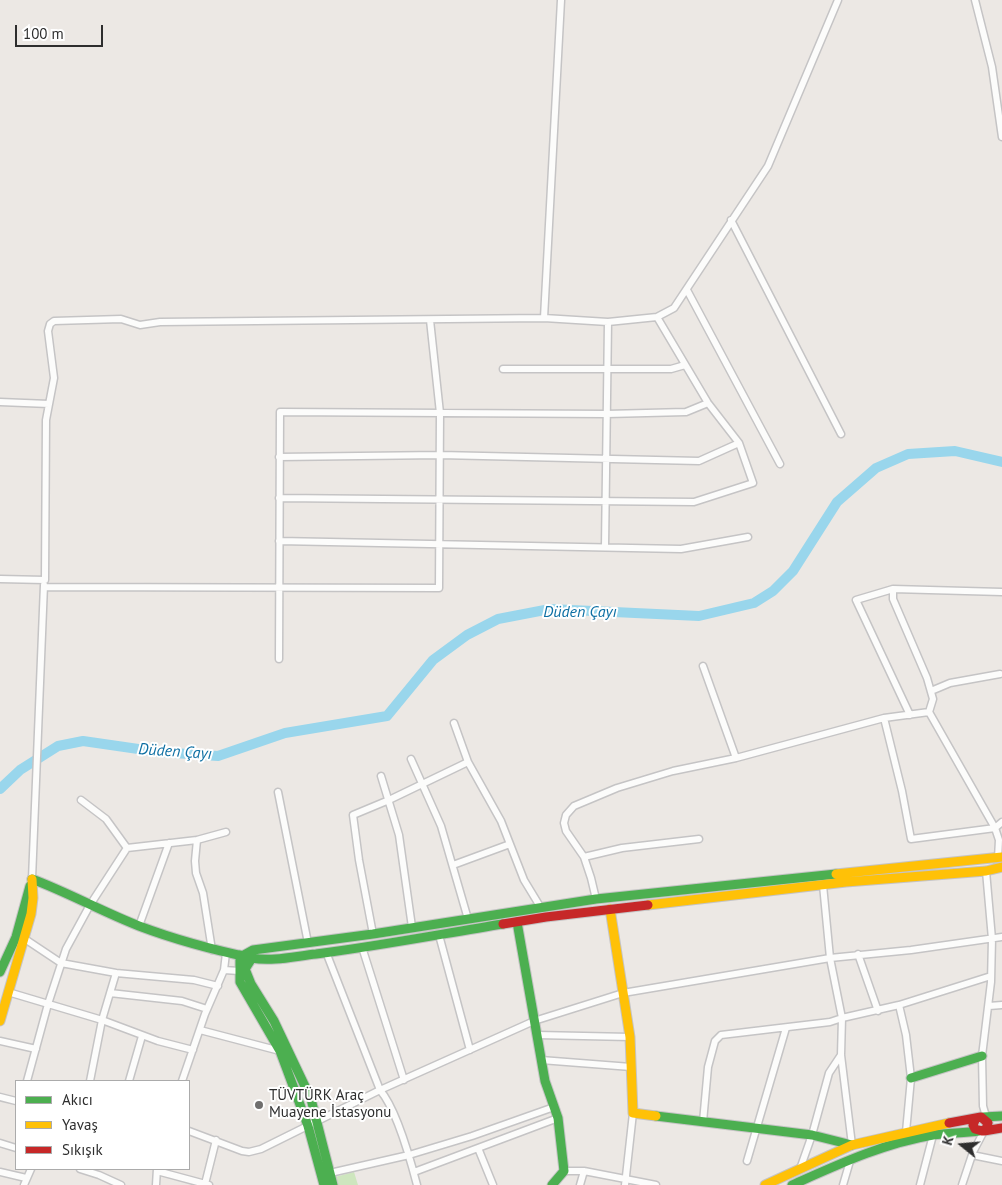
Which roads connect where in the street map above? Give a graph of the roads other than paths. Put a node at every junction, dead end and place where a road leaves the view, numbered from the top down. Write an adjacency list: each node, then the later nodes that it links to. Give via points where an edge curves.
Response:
1 (561, 0): 8 (street)
2 (838, 0): 5 (street, via 768,166)
3 (975, 0): 4 (street, via 992,67)
4 (1002, 137)
5 (731, 220): 6 (street); 19 (street)
6 (686, 290): 7 (street, via 674,308); 24 (street)
7 (657, 317): 10 (street); 11 (street)
8 (544, 318): 9 (street); 10 (street)
9 (430, 320): 16 (street, via 160,322 140,325 122,319 54,321 48,330 54,378); 17 (street)
10 (608, 322): 12 (street)
11 (685, 365): 12 (street, via 671,369); 15 (street)
12 (608, 369): 13 (street); 18 (street)
13 (504, 370)
14 (0, 402): 16 (street)
15 (708, 403): 18 (street, via 686,412); 20 (street)
16 (50, 404): 33 (street, via 46,420)
17 (440, 413): 18 (street); 21 (street); 22 (street, via 280,412)
18 (607, 414): 23 (street)
19 (841, 434)
20 (739, 443): 23 (street, via 699,461); 27 (street, via 752,483 694,502)
21 (440, 455): 22 (street); 23 (street); 26 (street)
22 (279, 458): 25 (street)
23 (606, 458): 27 (street)
24 (780, 464)
25 (279, 498): 26 (street); 29 (street)
26 (440, 500): 27 (street); 30 (street)
27 (605, 502): 31 (street)
28 (748, 537): 31 (street, via 681,549)
29 (279, 541): 30 (street); 34 (street)
30 (439, 544): 31 (street); 34 (street, via 439,588)
31 (605, 547)
32 (0, 579): 33 (street)
33 (45, 584): 34 (street); 66 (street)
34 (279, 588): 37 (street)
35 (893, 589): 36 (street); 40 (street, via 893,599); 42 (street, via 856,600)
36 (1002, 592)
37 (279, 659)
38 (702, 666): 45 (street)
39 (1000, 674): 40 (street, via 950,683)
40 (931, 691): 41 (street, via 933,699)
41 (929, 712): 42 (street); 54 (street)
42 (910, 715): 43 (street)
43 (884, 718): 45 (street); 54 (street, via 910,839)
44 (454, 723): 47 (street)
45 (736, 758): 61 (street, via 673,771 617,788 574,806 564,823 566,832)
46 (411, 759): 49 (street)
47 (468, 762): 49 (street); 59 (street)
48 (381, 776): 52 (street)
49 (423, 784): 52 (street); 63 (street)
50 (278, 792): 82 (street)
51 (81, 800): 60 (street, via 106,818)
52 (389, 800): 75 (street, via 399,835); 77 (street, via 353,816)
53 (1002, 822): 54 (street)
54 (995, 828): 62 (street)
55 (226, 832): 57 (street)
56 (700, 839): 61 (street, via 622,848)
57 (197, 840): 58 (street); 84 (street, via 196,874 203,893)
58 (169, 843): 60 (street); 74 (street)
59 (510, 844): 63 (street); 70 (street, via 524,880)
60 (127, 848): 69 (street)
61 (584, 857): 68 (street)
62 (1000, 858): 64 (main road); 68 (main road)
63 (453, 865): 72 (street)
64 (1001, 868): 65 (main road)
65 (986, 871): 67 (main road); 81 (street)
66 (32, 879): 69 (main road); 80 (main road, via 33,898); 91 (main road, via 16,937)
67 (823, 885): 71 (main road); 89 (street)
68 (596, 899): 70 (main road)
69 (90, 905): 74 (main road); 90 (street)
70 (541, 908): 72 (main road)
71 (610, 909): 73 (main road); 98 (main road)
72 (468, 919): 75 (main road); 76 (main road)
73 (517, 922): 76 (main road); 109 (main road)
74 (139, 926): 84 (main road)
75 (412, 928): 77 (main road)
76 (470, 930): 78 (main road)
77 (373, 934): 82 (main road)
78 (439, 935): 83 (main road); 118 (street)
79 (1002, 937): 81 (street)
80 (25, 939): 90 (street); 97 (main road)
81 (992, 939): 87 (street); 95 (street)
82 (308, 943): 88 (main road, via 253,950)
83 (362, 947): 85 (main road); 130 (street)
84 (212, 950): 86 (main road)
85 (326, 952): 88 (main road, via 271,958); 132 (street)
86 (226, 953): 88 (main road); 92 (street)
87 (858, 954): 89 (street); 105 (street)
88 (244, 956): 93 (main road)
89 (830, 958): 98 (street); 106 (street)
90 (61, 963): 94 (street); 100 (street)
91 (1, 968)
92 (224, 970): 93 (street); 96 (street)
93 (242, 970): 119 (main road, via 240,982); 124 (main road, via 274,1022)
94 (116, 973): 96 (street, via 194,980); 99 (street)
95 (991, 976): 101 (street); 103 (street)
96 (218, 986): 104 (street)
97 (8, 992): 100 (street); 108 (main road)
98 (623, 992): 109 (street); 114 (main road)
99 (110, 993): 104 (street, via 182,1001); 107 (street)
100 (48, 1004): 107 (street); 116 (street)
101 (899, 1005): 105 (street); 125 (street)
102 (1002, 1005): 103 (street)
103 (989, 1006): 121 (street)
104 (207, 1009): 111 (street)
105 (878, 1010): 106 (street)
106 (842, 1018): 110 (street); 120 (street)
107 (102, 1020): 113 (street); 127 (street)
108 (0, 1021)
109 (534, 1021): 112 (main road); 118 (street)
110 (786, 1028): 140 (street, via 721,1035 715,1041 708,1067); 144 (street)
111 (200, 1030): 117 (street); 119 (street)
112 (537, 1035): 114 (street); 122 (main road)
113 (142, 1036): 117 (street); 128 (street)
114 (630, 1037): 123 (main road)
115 (0, 1041): 116 (street)
116 (36, 1048): 126 (street)
117 (193, 1050): 129 (street)
118 (470, 1050): 130 (street)
119 (280, 1052): 131 (main road)
120 (841, 1055): 147 (street, via 830,1073); 151 (street)
121 (982, 1056): 125 (main road); 141 (street)
122 (541, 1060): 123 (street); 135 (main road)
123 (631, 1068): 136 (main road)
124 (301, 1078): 131 (street); 139 (main road)
125 (911, 1078): 146 (street)
126 (27, 1080)
127 (90, 1080)
128 (129, 1080)
129 (182, 1080)
130 (404, 1080): 132 (street)
131 (293, 1084): 142 (main road)
132 (380, 1090): 139 (street); 155 (street, via 388,1099)
133 (0, 1097): 134 (street)
134 (15, 1101)
135 (554, 1107): 138 (main road); 155 (street)
136 (634, 1114): 140 (main road); 169 (street)
137 (1002, 1116): 141 (main road)
138 (558, 1118): 153 (street); 162 (main road)
139 (318, 1121): 142 (street); 167 (main road)
140 (702, 1122): 144 (main road)
141 (980, 1124): 143 (main road); 146 (main road); 148 (main road); 154 (street)
142 (308, 1126): 149 (street, via 250,1152); 173 (main road)
143 (1002, 1128)
144 (757, 1129): 147 (main road); 156 (street)
145 (190, 1131): 149 (street)
146 (906, 1132): 151 (main road)
147 (812, 1135): 151 (main road); 161 (street)
148 (934, 1135): 157 (main road); 183 (street)
149 (216, 1140): 171 (street)
150 (0, 1143): 152 (street)
151 (852, 1145): 161 (main road)
152 (15, 1148)
153 (478, 1148): 166 (street); 176 (street)
154 (972, 1153): 158 (street); 184 (street)
155 (409, 1155): 166 (street); 167 (street)
156 (747, 1161)
157 (850, 1161): 181 (main road); 182 (street)
158 (1002, 1161)
159 (87, 1170): 165 (street)
160 (157, 1170): 171 (street); 172 (street)
161 (800, 1170): 180 (main road)
162 (564, 1171): 163 (street); 177 (main road)
163 (584, 1171): 169 (street); 178 (street)
164 (0, 1172): 168 (street)
165 (100, 1172): 170 (street)
166 (414, 1172): 175 (street)
167 (330, 1173): 174 (main road)
168 (25, 1181)
169 (626, 1182): 179 (street)
170 (117, 1184)
171 (207, 1184)
172 (156, 1185)
173 (324, 1185)
174 (333, 1185)
175 (418, 1185)
176 (493, 1185)
177 (552, 1185)
178 (580, 1185)
179 (656, 1185)
180 (765, 1185)
181 (792, 1185)
182 (843, 1185)
183 (920, 1185)
184 (962, 1185)

